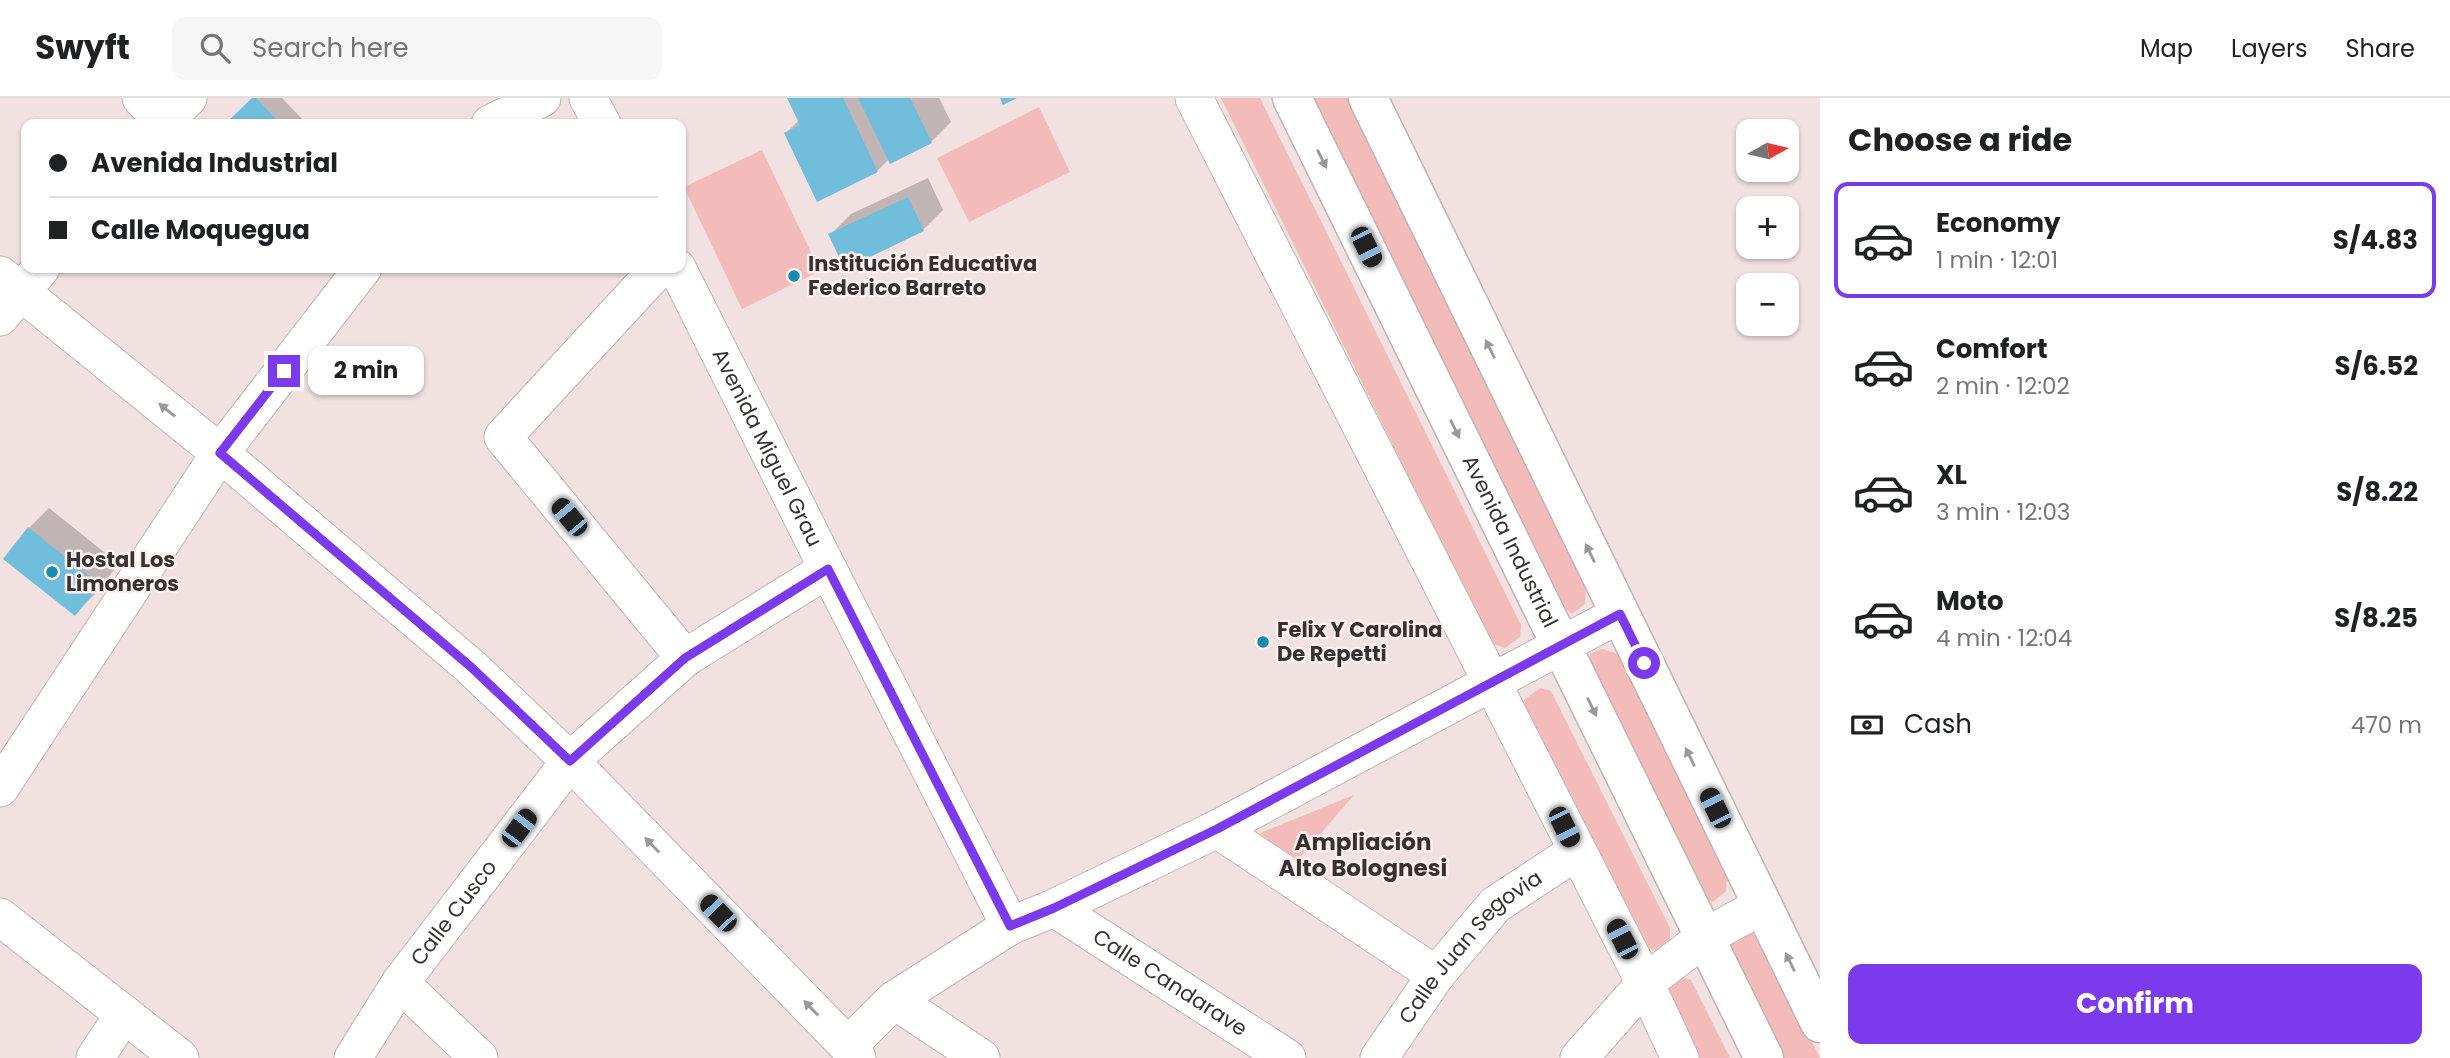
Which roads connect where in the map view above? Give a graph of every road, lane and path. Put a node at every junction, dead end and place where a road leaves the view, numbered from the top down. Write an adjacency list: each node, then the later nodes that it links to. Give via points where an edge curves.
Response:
1 (542, 98): 6 (street)
2 (588, 98): 7 (street)
3 (1194, 98): 17 (street)
4 (1292, 98): 15 (main road, Avenida Industrial, one-way to 15)
5 (1368, 98): 14 (main road, one-way to 5)
6 (500, 119)
7 (599, 119)
8 (359, 273): 12 (street)
9 (654, 273): 16 (street, via 503,437)
10 (680, 273): 13 (street, Avenida Miguel Grau)
11 (15, 288): 12 (street, one-way to 11)
12 (220, 453): 18 (street, via 471,667); 19 (street)
13 (828, 569): 16 (street, Calle Cusco); 25 (street, Avenida Miguel Grau)
14 (1620, 614): 15 (street); 22 (main road, one-way to 14)
15 (1562, 646): 17 (street); 26 (main road, Avenida Industrial, one-way to 26)
16 (685, 658): 18 (street, Calle Cusco)
17 (1492, 681): 20 (street); 21 (street)
18 (570, 761): 28 (street, Calle Cusco); 33 (street, one-way to 18)
19 (0, 788)
20 (1217, 829): 23 (street); 27 (street)
21 (1577, 851): 27 (street, Calle Juan Segovia, via 1495,905); 29 (street)
22 (1763, 905): 26 (street); 32 (main road, one-way to 22)
23 (1054, 908): 25 (street); 39 (street, Calle Candarave)
24 (0, 917): 31 (street)
25 (1010, 926): 30 (street)
26 (1705, 937): 29 (street); 43 (main road, Avenida Industrial)
27 (1436, 975): 40 (street, Calle Juan Segovia)
28 (400, 983): 36 (street, Calle Cusco); 37 (street)
29 (1645, 983): 41 (street); 42 (street)
30 (894, 1000): 33 (street); 38 (street)
31 (124, 1014): 34 (street); 35 (street)
32 (1820, 1023)
33 (852, 1052)
34 (95, 1058)
35 (180, 1058)
36 (353, 1058)
37 (479, 1058)
38 (981, 1058)
39 (1287, 1058)
40 (1380, 1058)
41 (1579, 1058)
42 (1680, 1058)
43 (1764, 1058)

